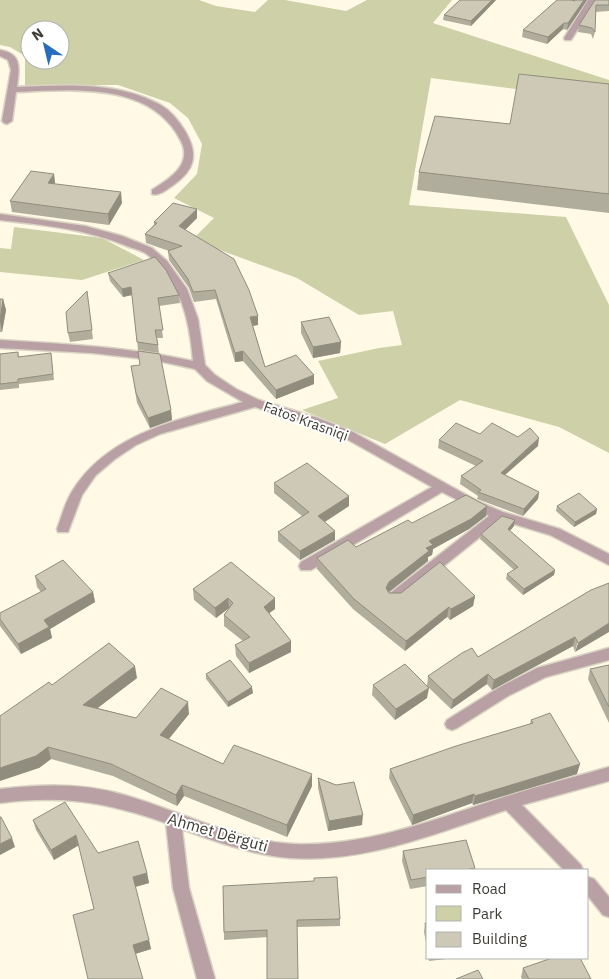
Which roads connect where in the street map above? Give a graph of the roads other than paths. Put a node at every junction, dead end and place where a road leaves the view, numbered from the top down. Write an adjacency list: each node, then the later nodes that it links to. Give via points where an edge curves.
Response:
1 (592, 0): 2 (street)
2 (568, 38)
3 (0, 53): 4 (street, via 14,61)
4 (12, 90): 5 (street); 6 (street, via 98,90 122,94 159,107 182,132 190,160 179,177)
5 (7, 121)
6 (155, 192)
7 (0, 217): 9 (street, via 77,226 114,236 152,252 172,274 187,303 198,340)
8 (0, 344): 9 (street, Fatos Krasniqi, via 128,353)
9 (199, 366): 10 (street, Fatos Krasniqi, via 232,392)
10 (256, 403): 11 (street, Fatos Krasniqi, via 348,435); 13 (street, via 156,432 123,447 96,467 76,494)
11 (441, 487): 12 (street, Fatos Krasniqi); 15 (street)
12 (499, 515): 14 (street, Fatos Krasniqi, via 555,532); 16 (street)
13 (63, 529)
14 (609, 560)
15 (306, 566)
16 (394, 598)
17 (609, 654): 18 (street, via 542,672)
18 (452, 724)
19 (609, 774): 21 (street, Ahmet Dërguti)
20 (0, 796): 22 (street, Ahmet Dërguti, via 59,792 94,795 128,803)
21 (509, 802): 22 (street, Ahmet Dërguti, via 377,844 333,851 253,846); 23 (street)
22 (173, 820): 26 (street, via 181,888)
23 (574, 869)
24 (589, 885): 25 (street)
25 (609, 909)
26 (206, 979)

